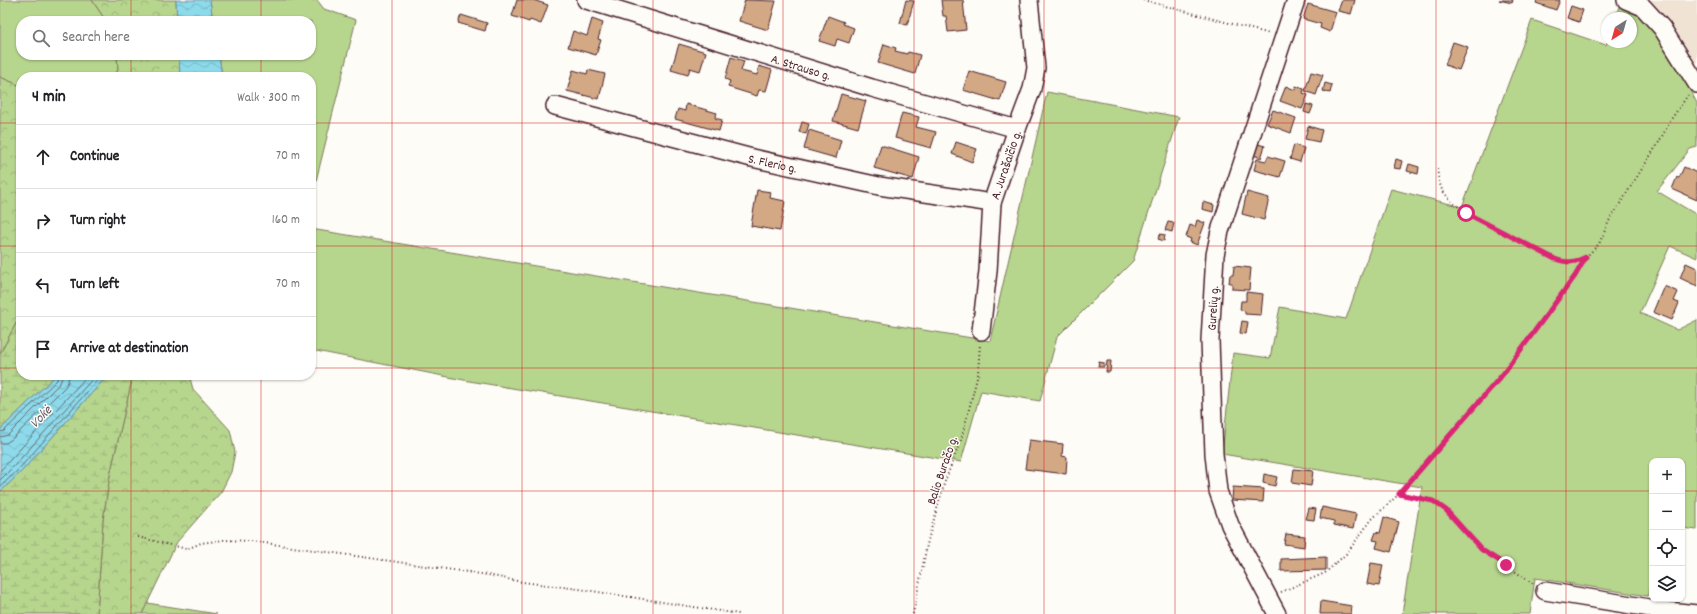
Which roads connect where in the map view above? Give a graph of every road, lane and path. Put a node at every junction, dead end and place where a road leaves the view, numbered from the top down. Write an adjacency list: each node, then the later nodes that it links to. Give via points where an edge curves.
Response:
1 (586, 0): 9 (street, A. Strauso g., via 872,88)
2 (1029, 0): 9 (street, A. Jurašaičio g., via 1036,68 1032,89)
3 (1143, 0): 6 (path)
4 (1296, 0): 6 (street, Gurelių g.)
5 (1626, 0): 7 (street, via 1643,7 1662,28)
6 (1283, 38): 17 (street, Gurelių g., via 1220,231 1210,340 1214,454 1218,491 1230,525)
7 (1697, 83): 12 (path, via 1672,118 1609,221 1599,244)
8 (556, 106): 11 (street, S. Flerio g., via 760,159 879,186)
9 (1017, 128): 11 (street, A. Jurašaičio g.)
10 (1437, 169): 12 (path, via 1442,190 1466,213 1555,259 1568,263 1578,262)
11 (992, 203): 13 (street, A. Jurašaičio g.)
12 (1586, 257): 14 (path, via 1575,276 1503,374)
13 (981, 331): 19 (path, Balio Buračo g., via 978,374 961,440 945,481 928,540)
14 (1399, 494): 16 (path, via 1433,501 1446,510 1482,550); 17 (path, via 1372,519 1346,554 1325,573)
15 (138, 538): 18 (path, via 187,549 201,543 224,540 251,542)
16 (1545, 591): 21 (street)
17 (1269, 598): 20 (street, Gurelių g.)
18 (740, 614)
19 (913, 614)
20 (1277, 614)
21 (1697, 614)

